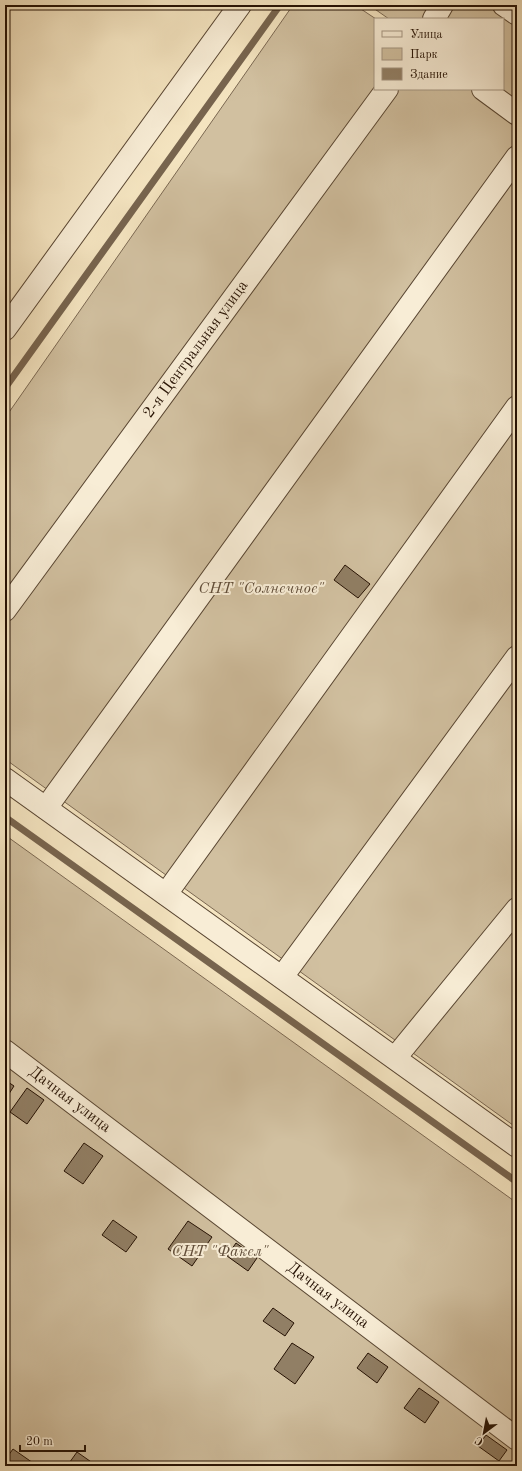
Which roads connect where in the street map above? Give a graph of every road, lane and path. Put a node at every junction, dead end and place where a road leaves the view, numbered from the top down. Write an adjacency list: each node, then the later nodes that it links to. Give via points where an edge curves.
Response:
1 (240, 5): 10 (street)
2 (442, 5): 5 (street)
3 (504, 5): 4 (street)
4 (517, 14)
5 (435, 18)
6 (386, 90): 12 (street, 2-я Центральная улица)
7 (483, 90): 8 (street)
8 (517, 114)
9 (517, 157): 15 (street)
10 (5, 330)
11 (517, 407): 16 (street)
12 (5, 610)
13 (517, 657): 18 (street)
14 (5, 779): 15 (street)
15 (46, 808): 16 (street)
16 (166, 894): 18 (street)
17 (517, 909): 20 (street)
18 (282, 977): 20 (street)
19 (5, 1050): 22 (street, Дачная улица)
20 (395, 1058): 21 (street)
21 (517, 1146)
22 (517, 1439)

